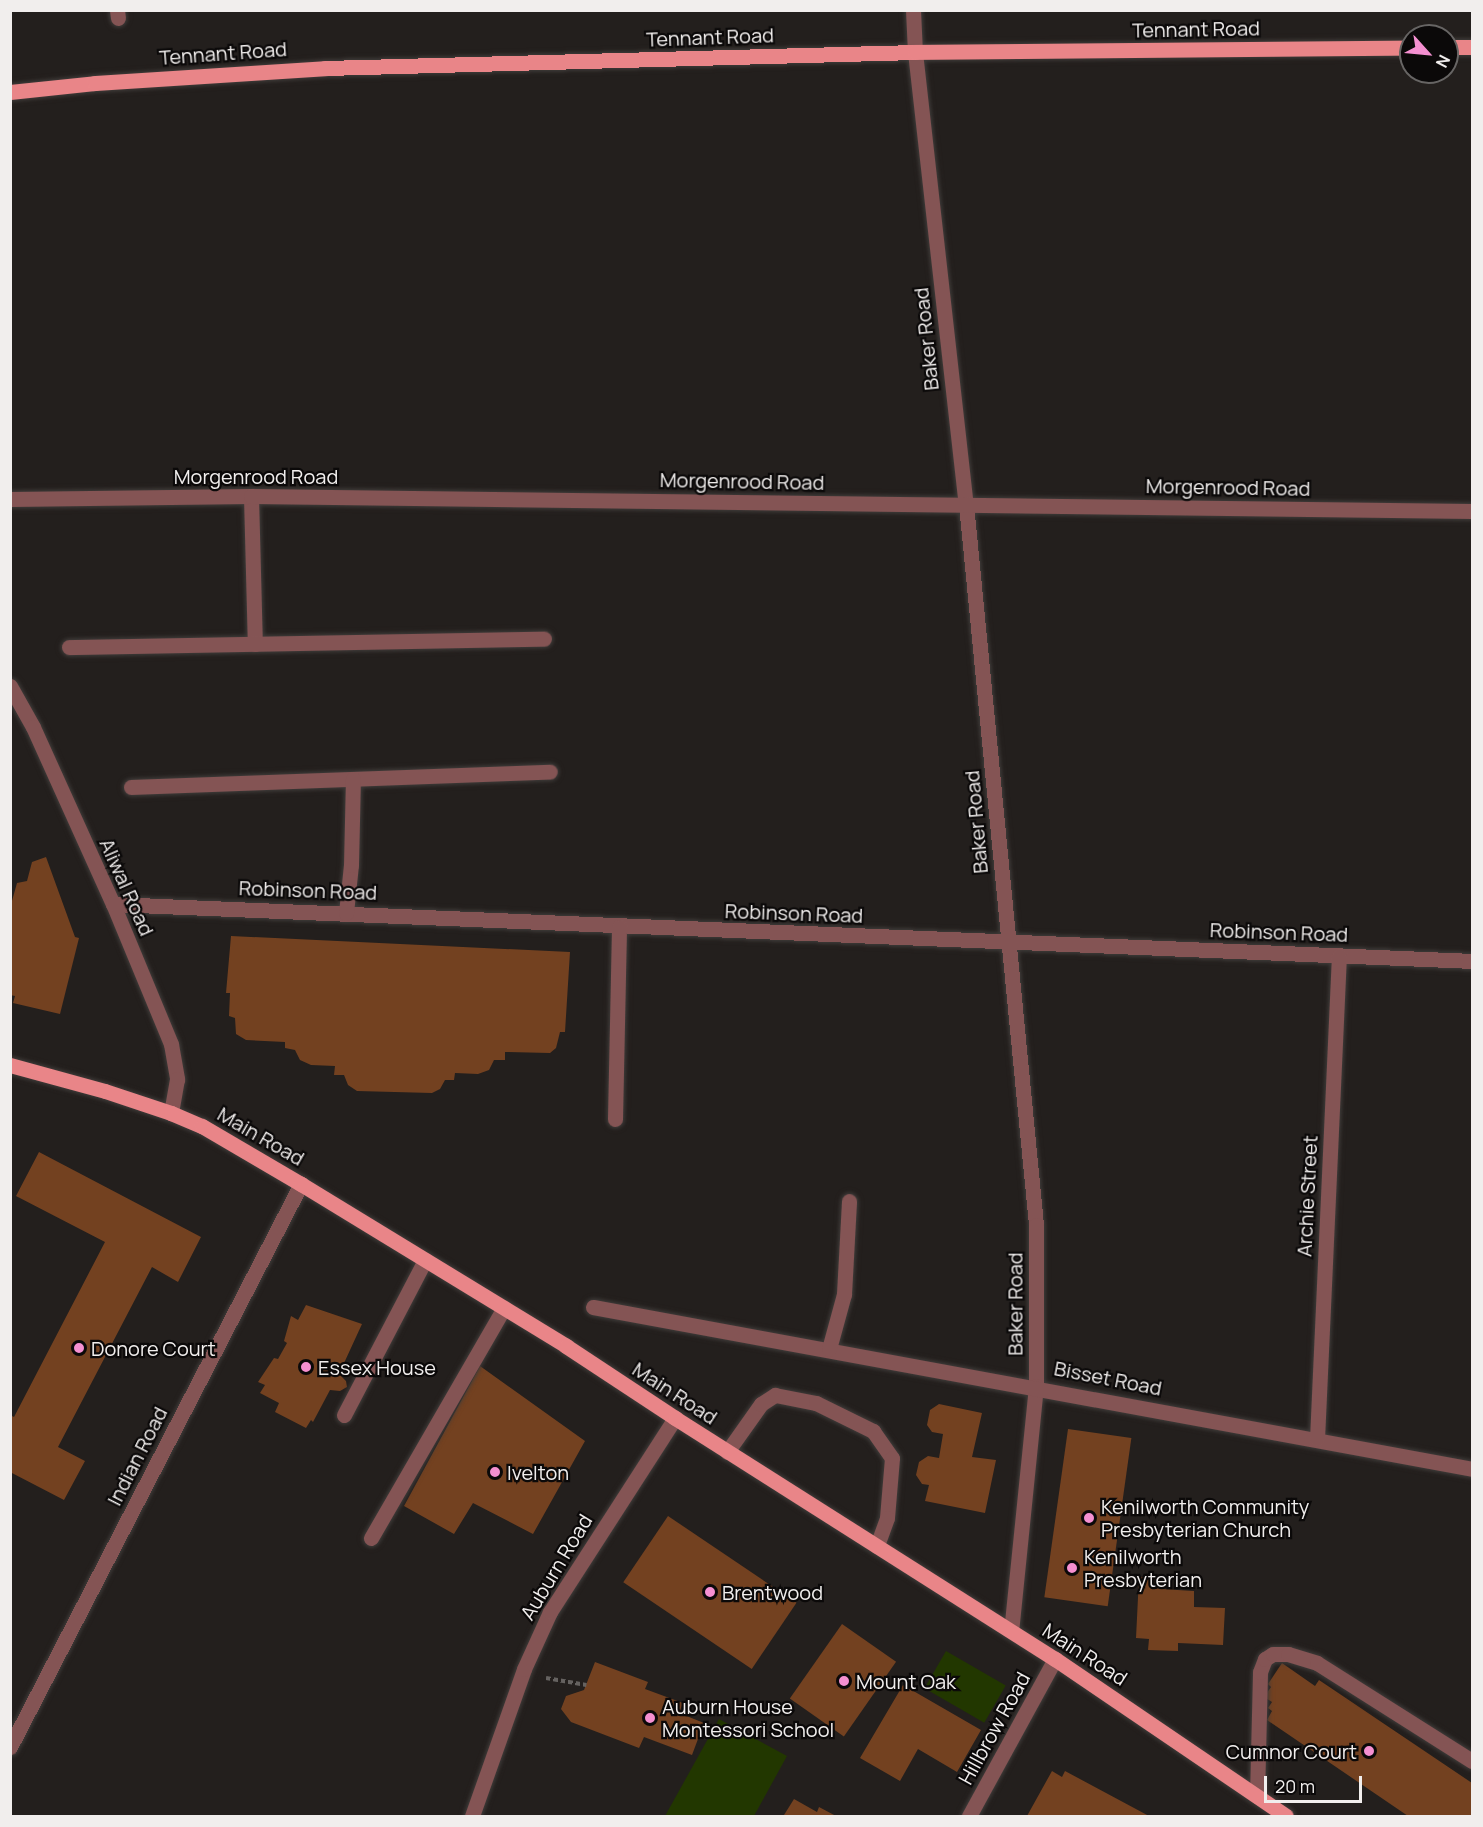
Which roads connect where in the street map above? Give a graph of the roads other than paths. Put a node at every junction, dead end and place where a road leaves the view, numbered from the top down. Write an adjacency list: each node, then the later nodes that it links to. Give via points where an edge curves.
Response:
1 (913, 10): 3 (street, Baker Road)
2 (1399, 48): 3 (main road, Tennant Road)
3 (915, 52): 4 (main road, Tennant Road, via 326,68); 7 (street, Baker Road)
4 (10, 92)
5 (250, 496): 6 (street, Morgenrood Road); 7 (street, Morgenrood Road); 10 (street)
6 (10, 499)
7 (966, 504): 8 (street, Morgenrood Road); 19 (street, Baker Road)
8 (1473, 511)
9 (544, 639): 10 (street)
10 (255, 644): 11 (street)
11 (69, 646)
12 (10, 686): 16 (street, Aliwal Road, via 33,727)
13 (550, 772): 14 (street)
14 (353, 779): 15 (street); 17 (street)
15 (131, 787)
16 (113, 904): 17 (street, Robinson Road); 23 (street, Aliwal Road, via 171,1044 177,1079)
17 (346, 913): 18 (street, Robinson Road)
18 (619, 927): 19 (street, Robinson Road); 24 (street)
19 (1008, 943): 20 (street, Robinson Road); 31 (street, Baker Road, via 1036,1225)
20 (1339, 955): 21 (street, Robinson Road); 34 (street, Archie Street)
21 (1473, 961)
22 (10, 1065): 23 (main road, Main Road)
23 (171, 1113): 25 (main road, Main Road, via 202,1126)
24 (615, 1119)
25 (301, 1184): 27 (main road, Main Road); 41 (street, Indian Road)
26 (849, 1201): 30 (street, via 844,1294)
27 (425, 1260): 29 (main road, Main Road); 32 (street)
28 (593, 1307): 30 (street, Bisset Road)
29 (504, 1308): 33 (main road, Main Road); 37 (street)
30 (829, 1349): 31 (street, Bisset Road)
31 (1036, 1386): 34 (street, Bisset Road); 39 (street, Baker Road)
32 (344, 1415)
33 (675, 1418): 35 (main road, Main Road); 44 (street, Auburn Road, via 550,1612 524,1669)
34 (1317, 1439): 36 (street, Bisset Road)
35 (727, 1452): 38 (main road, Main Road); 38 (street, via 761,1404 775,1395 816,1403 873,1431 892,1458 886,1518)
36 (1473, 1468)
37 (371, 1538)
38 (877, 1546): 39 (main road, Main Road)
39 (1011, 1631): 40 (main road, Main Road)
40 (1055, 1659): 43 (main road, Main Road); 45 (street, Hillbrow Road)
41 (11, 1745)
42 (1473, 1761): 43 (street, via 1317,1663 1288,1654 1273,1654 1265,1659 1260,1671)
43 (1257, 1796): 46 (main road, Main Road)
44 (472, 1816)
45 (969, 1816)
46 (1286, 1816)

